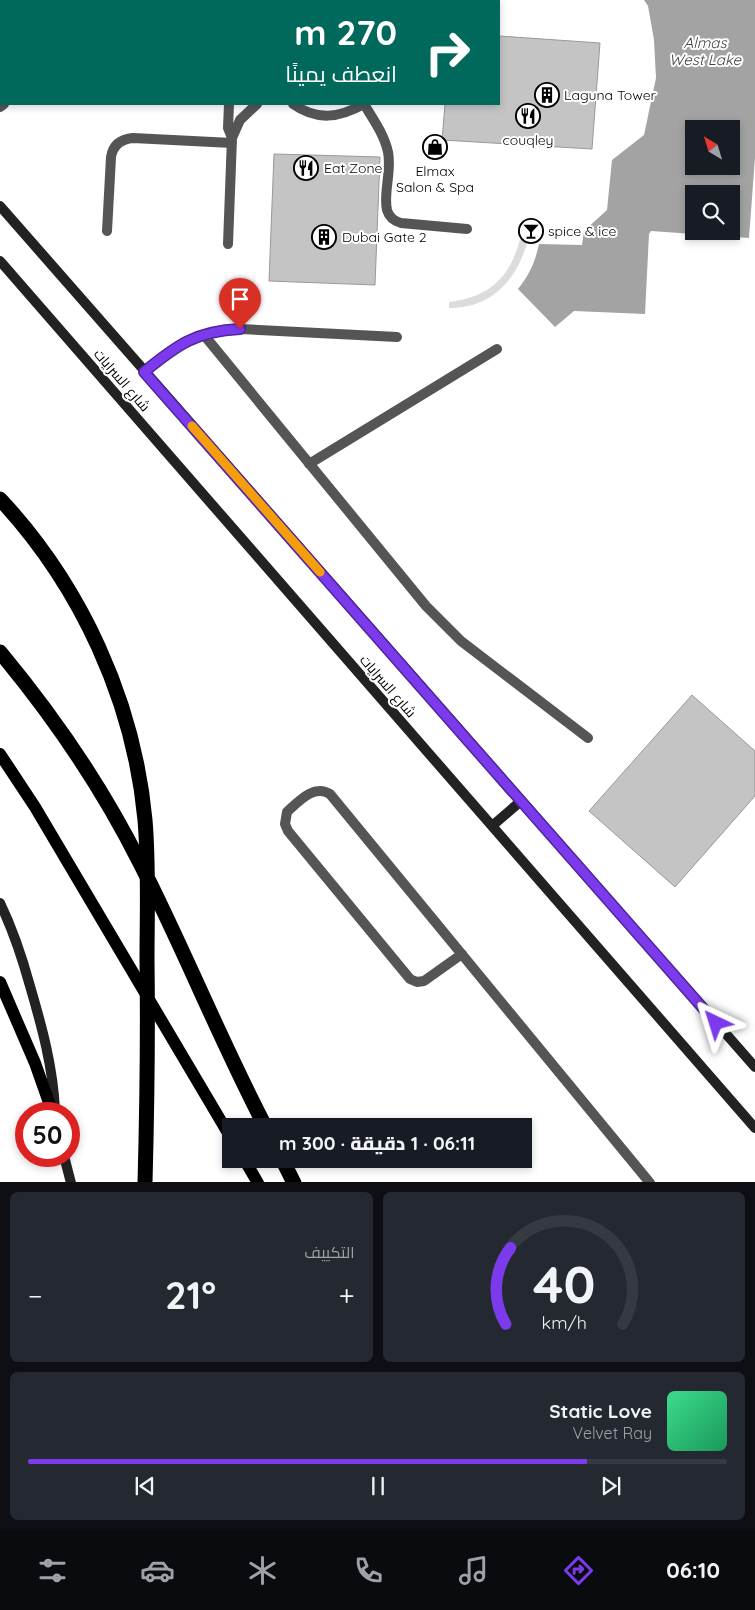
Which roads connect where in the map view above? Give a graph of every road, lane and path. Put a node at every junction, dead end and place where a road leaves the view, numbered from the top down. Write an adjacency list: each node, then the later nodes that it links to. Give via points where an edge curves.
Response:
1 (229, 105): 6 (lane, via 228,128)
2 (256, 105): 6 (lane, via 240,120)
3 (295, 105): 4 (lane, via 317,115 334,116)
4 (362, 105)
5 (365, 105): 8 (lane, via 389,154 387,204 390,216 401,223)
6 (232, 140): 9 (lane, via 132,138 120,141 112,150); 10 (lane)
7 (0, 206): 15 (main road, شارع السرايات)
8 (467, 229)
9 (107, 231)
10 (228, 244)
11 (0, 261): 22 (main road, شارع السرايات)
12 (204, 334): 13 (lane, via 240,329); 15 (lane, via 176,346); 16 (lane)
13 (397, 337)
14 (497, 349): 16 (lane)
15 (144, 372): 21 (main road, شارع السرايات)
16 (309, 464): 19 (lane, via 426,606 460,641)
17 (0, 499): 37 (highway, via 47,557 85,619 114,685 134,755 147,852)
18 (0, 652): 29 (highway, via 47,711 116,819 140,862)
19 (588, 738)
20 (0, 754): 30 (main road, via 35,807)
21 (521, 801): 22 (main road); 26 (main road, شارع السرايات)
22 (492, 826): 31 (main road, شارع السرايات)
23 (0, 903): 28 (main road, via 15,938 41,1021 51,1070)
24 (462, 954): 24 (lane, via 330,794 318,790 312,792 287,812 285,824 288,830 410,979 424,981); 39 (lane)
25 (0, 982): 27 (main road)
26 (755, 1067)
27 (50, 1102)
28 (53, 1102)
29 (261, 1118)
30 (222, 1123)
31 (755, 1128)
32 (67, 1167): 36 (main road)
33 (249, 1168): 35 (main road)
34 (287, 1168): 38 (highway)
35 (257, 1181)
36 (71, 1182)
37 (145, 1182)
38 (294, 1182)
39 (650, 1182)

